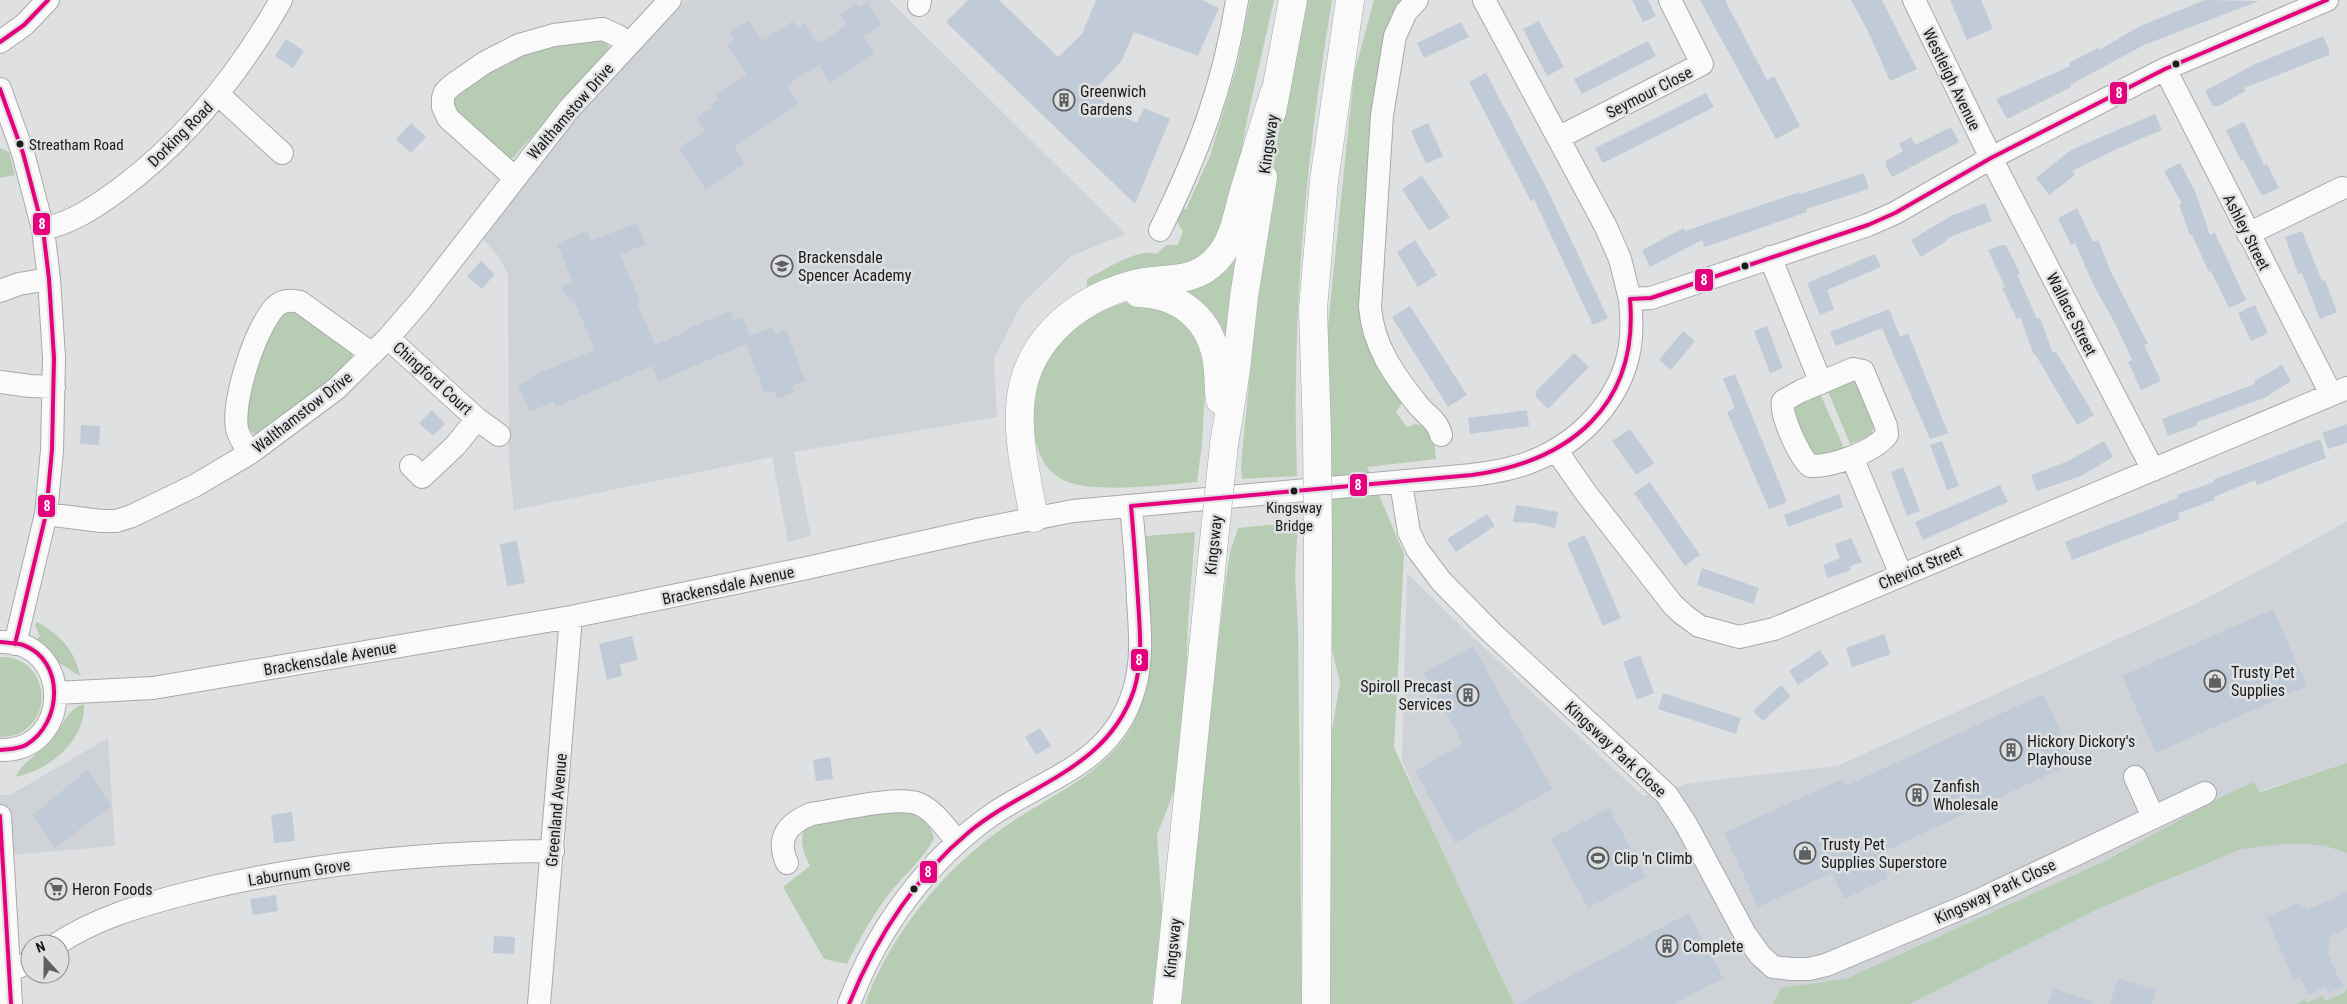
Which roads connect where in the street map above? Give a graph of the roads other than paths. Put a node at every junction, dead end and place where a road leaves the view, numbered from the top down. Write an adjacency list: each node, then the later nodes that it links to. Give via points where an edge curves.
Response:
1 (48, 0): 13 (street)
2 (281, 0): 18 (street, Dorking Road, via 247,57)
3 (670, 0): 14 (street, Walthamstow Drive)
4 (1237, 0): 27 (street, via 1227,58 1210,116 1186,178)
5 (1293, 0): 17 (highway, Kingsway)
6 (1350, 0): 19 (highway)
7 (1364, 0): 19 (highway, via 1348,70)
8 (1417, 0): 42 (street, via 1406,12 1395,36 1382,115 1370,307 1373,331 1382,354 1412,412 1439,425)
9 (1484, 0): 21 (street, Brackensdale Avenue)
10 (1670, 0): 21 (street, Seymour Close, via 1702,64)
11 (1914, 0): 23 (street, Westleigh Avenue)
12 (2327, 0): 15 (street)
13 (0, 42)
14 (628, 45): 24 (street, Walthamstow Drive, via 569,109); 24 (street, via 602,29 554,35 500,54 445,92 443,107 448,118)
15 (2165, 69): 23 (street); 28 (street, Ashley Street)
16 (0, 89): 20 (street)
17 (1274, 93): 31 (highway, via 1232,235 1218,258 1190,276 1136,283); 43 (highway, Kingsway)
18 (219, 95): 22 (street); 26 (street, Dorking Road, via 134,178 84,215)
19 (1332, 119): 72 (highway, bridge, via 1313,309 1318,541)
20 (6, 121): 26 (street, via 31,182)
21 (1558, 138): 33 (street, Brackensdale Avenue, via 1620,259)
22 (282, 153)
23 (1991, 158): 29 (street, via 1895,213 1860,228); 48 (street, Wallace Street)
24 (514, 177): 34 (street, Walthamstow Drive)
25 (2342, 188): 28 (street)
26 (43, 229): 30 (street)
27 (1160, 230)
28 (2248, 234): 39 (street, Ashley Street)
29 (1770, 257): 33 (street, via 1651,298); 37 (street)
30 (49, 279): 32 (street, via 19,284); 38 (street)
31 (1117, 290): 43 (highway, via 1166,296 1178,301 1202,323 1216,353); 52 (highway, via 1086,302 1060,322 1044,341 1028,373 1022,390 1020,422)
32 (0, 292)
33 (1630, 299): 44 (street, Brackensdale Avenue, via 1631,338 1618,385 1608,403 1586,428)
34 (388, 338): 35 (street, Walthamstow Drive); 40 (street, Chingford Court)
35 (372, 354): 45 (street, Walthamstow Drive, via 336,389); 45 (street, via 300,302 289,300 275,308 252,350 241,386 237,429)
36 (0, 382): 38 (street)
37 (1821, 382): 46 (street, via 1860,369 1876,400 1887,434 1878,443); 46 (street, via 1783,401 1782,410 1802,457 1810,466 1822,466)
38 (54, 387): 51 (street)
39 (2339, 391): 48 (street, Cheviot Street)
40 (477, 419): 41 (street, Chingford Court); 47 (street, Chingford Court, via 455,446 422,477)
41 (499, 435)
42 (1441, 435)
43 (1224, 442): 71 (highway, Kingsway, bridge)
44 (1556, 450): 49 (street, Brackensdale Avenue, via 1525,464 1495,472); 53 (street, Cheviot Street, via 1673,605 1699,626 1739,637 1774,629)
45 (250, 453): 51 (street, Walthamstow Drive, via 196,485 116,521 88,521)
46 (1852, 457): 53 (street)
47 (411, 466)
48 (2153, 470): 53 (street, Cheviot Street)
49 (1401, 482): 50 (street, Brackensdale Avenue); 61 (street, Kingsway Park Close, via 1409,532 1441,581 1667,795 1745,934 1773,967 1809,969 1826,964 1971,904)
50 (1131, 506): 52 (street, Brackensdale Avenue); 62 (street, via 1141,651 1136,682 1127,707 1102,745 1085,761 993,814)
51 (46, 514): 55 (street)
52 (1034, 518): 54 (street, Brackensdale Avenue)
53 (1900, 575)
54 (571, 617): 56 (street, Brackensdale Avenue, via 153,688); 63 (street, Greenland Avenue)
55 (8, 643): 56 (street, via 31,650 44,662)
56 (56, 693): 57 (street, via 54,711 40,735 24,745)
57 (0, 750)
58 (2136, 777): 61 (street)
59 (2205, 793): 61 (street, Kingsway Park Close)
60 (0, 816): 67 (street)
61 (2153, 817)
62 (958, 842): 64 (street, via 920,805 897,801 801,818 786,831 782,840); 70 (street, via 908,896 867,961)
63 (553, 851): 65 (street, Laburnum Grove, via 409,858 275,874 141,905 101,920); 69 (street, Greenland Avenue)
64 (786, 863)
65 (70, 937)
66 (20, 966): 67 (street)
67 (9, 971): 68 (street)
68 (11, 1004)
69 (539, 1004)
70 (849, 1004)
71 (1167, 1004)
72 (1316, 1004)

